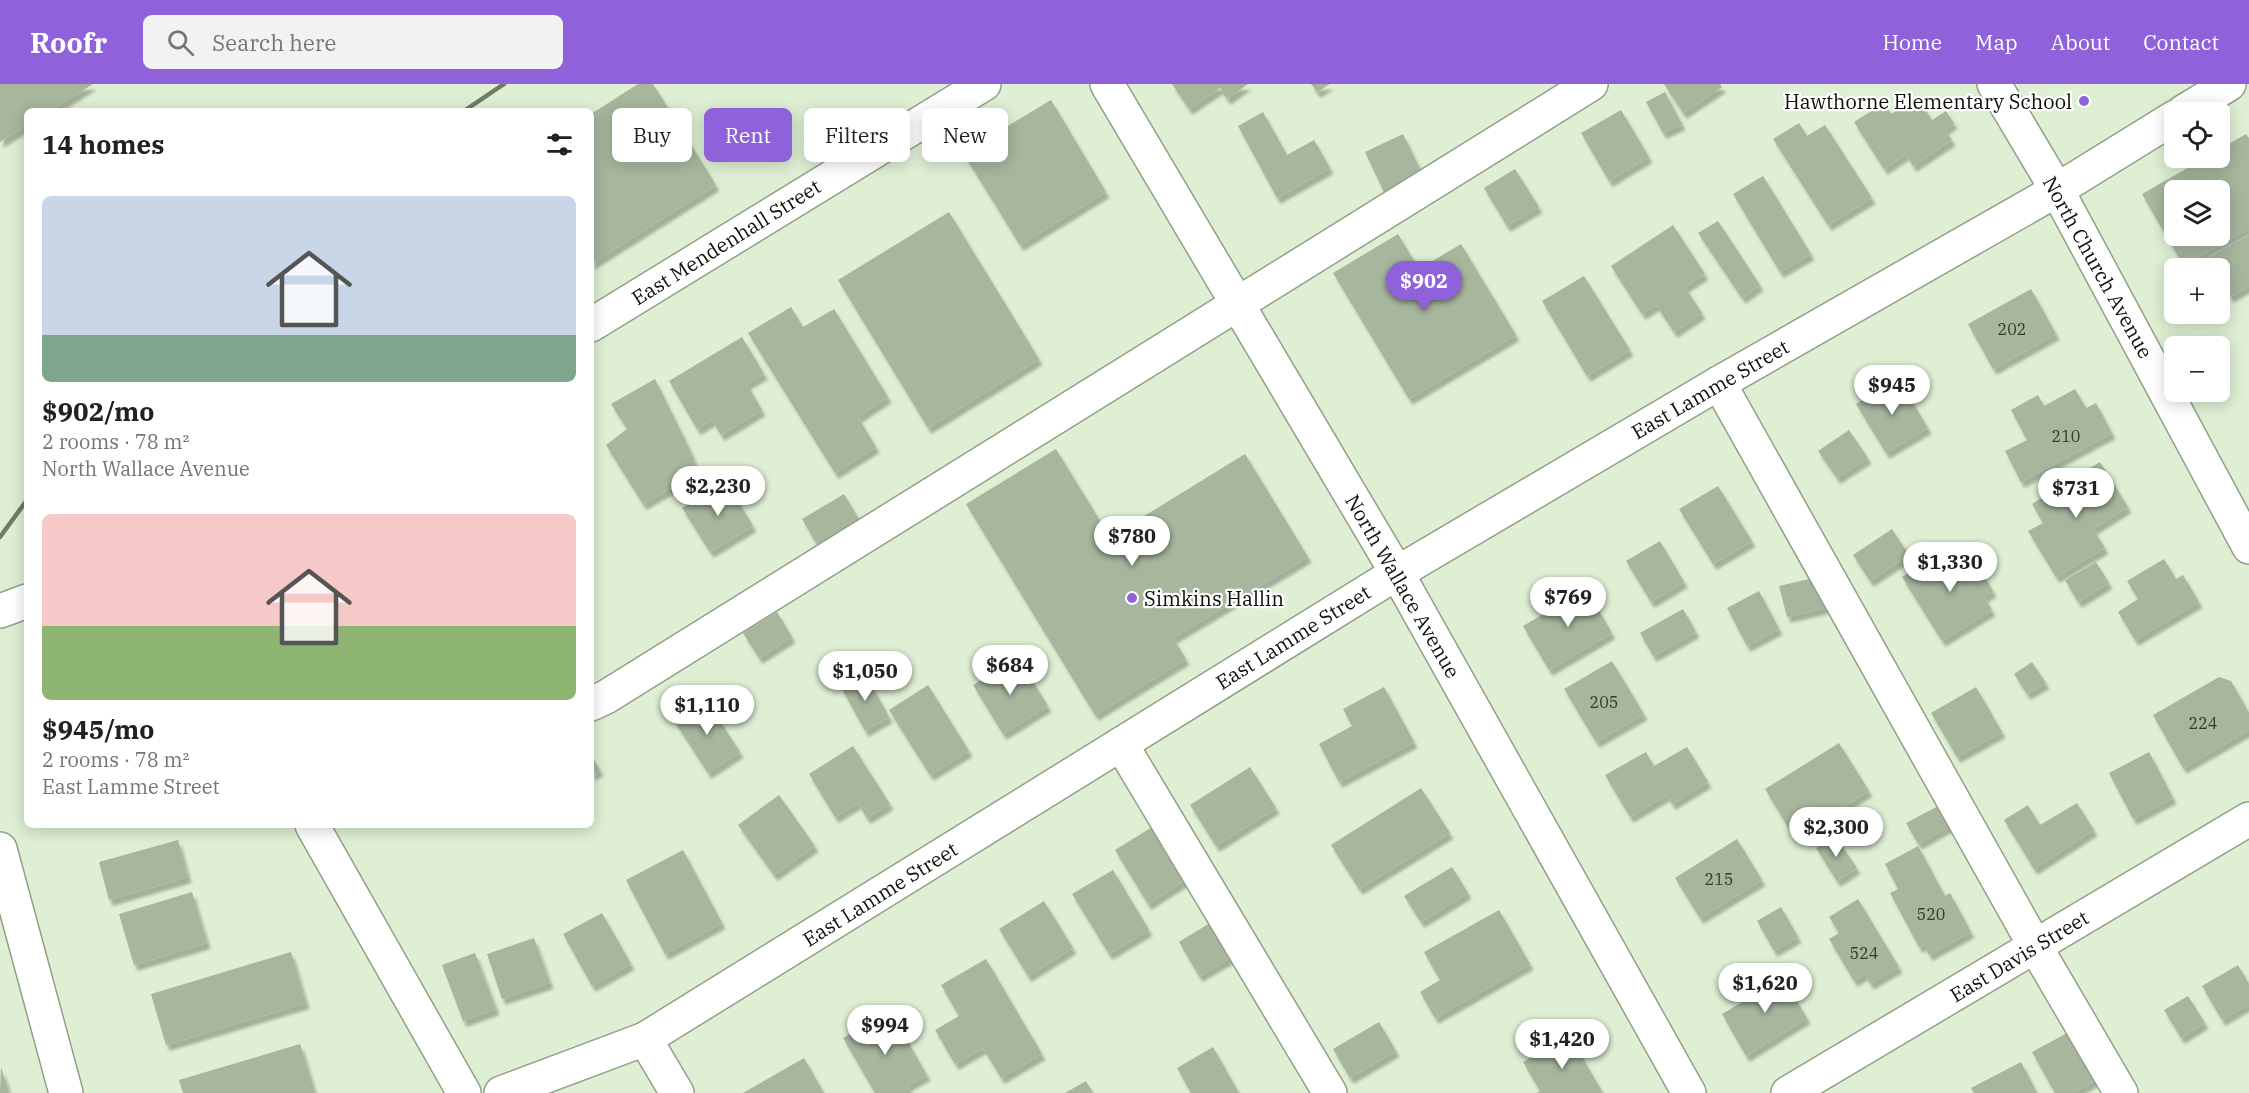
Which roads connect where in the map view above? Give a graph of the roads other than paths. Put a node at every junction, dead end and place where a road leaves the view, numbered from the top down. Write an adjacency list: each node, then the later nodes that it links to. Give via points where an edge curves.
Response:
1 (984, 84): 10 (street, East Mendenhall Street)
2 (1107, 84): 9 (street, North Wallace Avenue)
3 (1591, 84): 9 (street)
4 (1994, 84): 8 (street, North Church Avenue)
5 (2229, 84): 6 (street)
6 (2199, 102)
7 (2164, 124): 8 (street, East Lamme Street)
8 (2057, 190): 11 (street, East Lamme Street); 12 (street, North Church Avenue)
9 (1236, 305): 13 (street, North Wallace Avenue); 16 (street)
10 (594, 323)
11 (1719, 383): 13 (street, East Lamme Street); 21 (street)
12 (2249, 547)
13 (1397, 573): 17 (street, East Lamme Street); 28 (street, North Wallace Avenue)
14 (24, 603): 15 (street)
15 (0, 612)
16 (594, 703)
17 (1121, 744): 22 (street, East Lamme Street); 27 (street)
18 (2249, 819): 21 (street, East Davis Street)
19 (325, 829): 24 (street)
20 (0, 849): 23 (street)
21 (2035, 946): 29 (street, East Davis Street); 30 (street)
22 (645, 1039): 25 (street, East Lamme Street); 26 (street)
23 (66, 1093)
24 (464, 1093)
25 (501, 1093)
26 (677, 1093)
27 (1330, 1093)
28 (1689, 1093)
29 (1788, 1093)
30 (2121, 1093)

